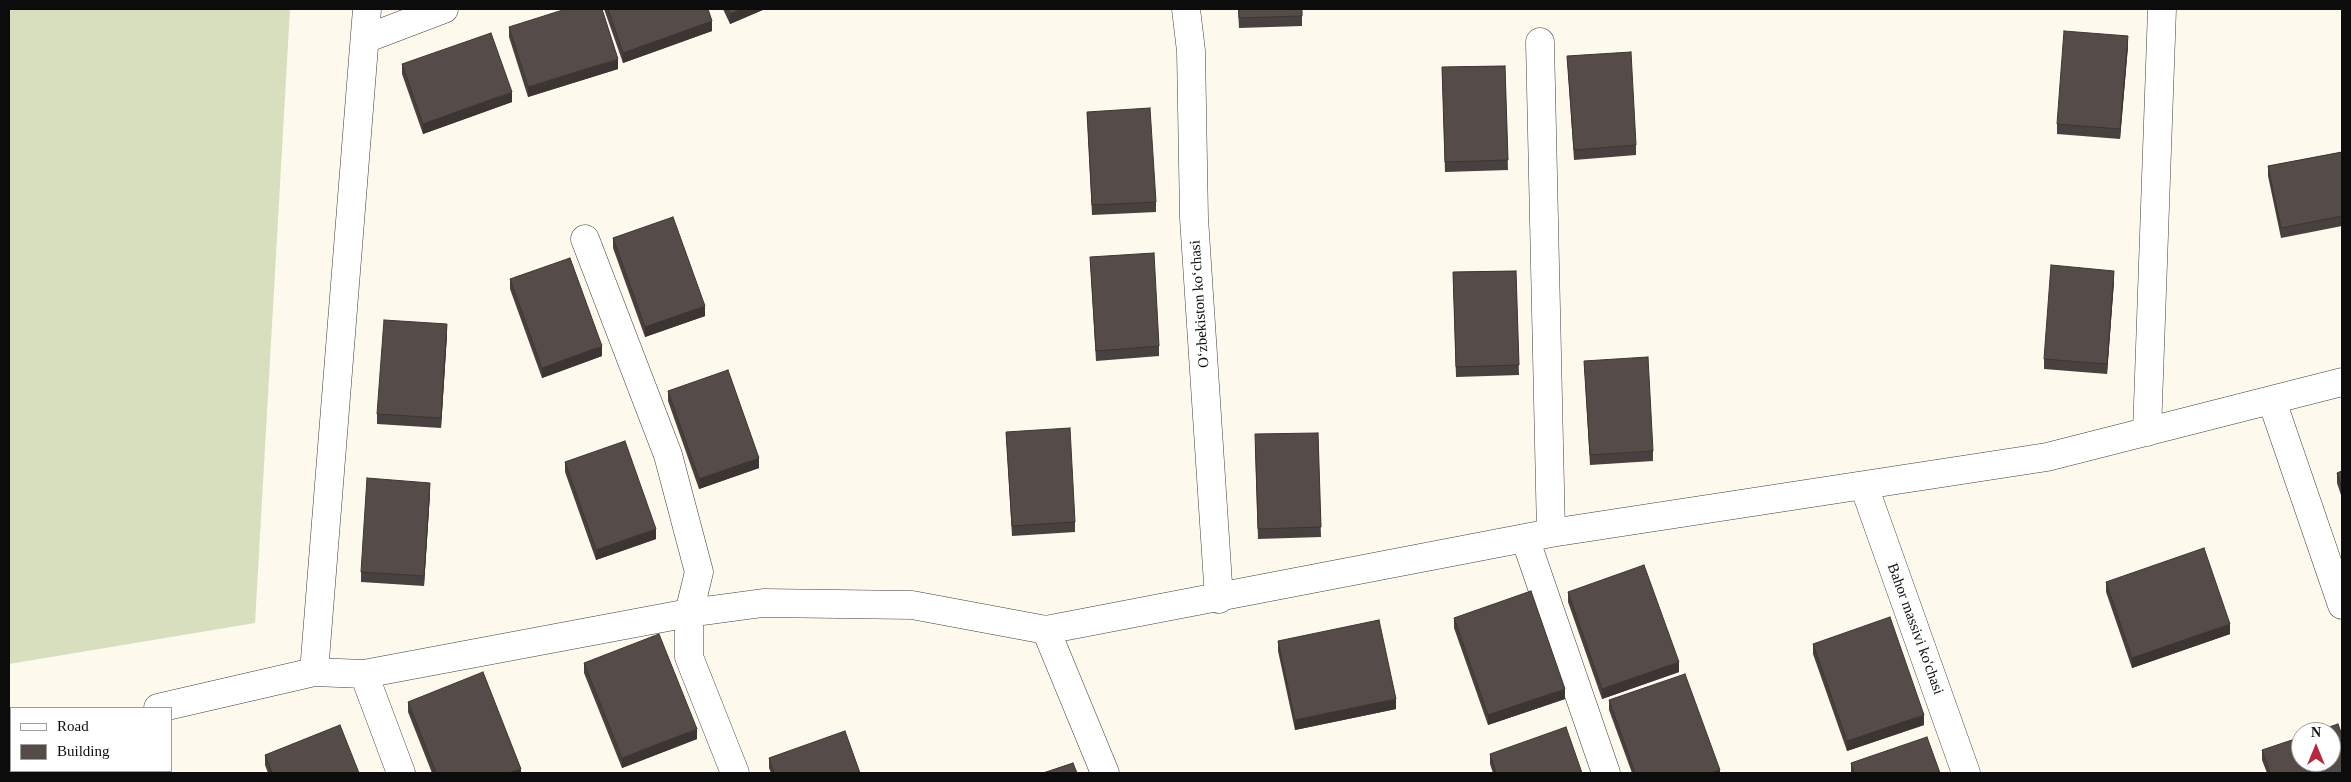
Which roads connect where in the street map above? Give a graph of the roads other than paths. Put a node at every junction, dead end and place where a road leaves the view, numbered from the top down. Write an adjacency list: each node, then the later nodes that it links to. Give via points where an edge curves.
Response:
1 (367, 9): 5 (street)
2 (444, 9): 5 (street)
3 (1186, 9): 13 (street, O‘zbekiston ko‘chasi, via 1194,218)
4 (2162, 9): 10 (street)
5 (365, 39): 17 (street)
6 (1540, 42): 12 (street)
7 (585, 239): 15 (street, via 668,455 699,572)
8 (2342, 382): 9 (street)
9 (2272, 401): 10 (street); 14 (street)
10 (2148, 432): 11 (street, via 2047,457)
11 (1864, 486): 12 (street); 24 (street, Bahor massivi ko'chasi)
12 (1538, 536): 13 (street); 23 (street)
13 (1219, 599): 16 (street)
14 (2342, 605)
15 (689, 613): 16 (street, via 763,603 912,605); 18 (street); 21 (street, via 689,657)
16 (1046, 630): 22 (street)
17 (314, 672): 18 (street); 19 (street)
18 (364, 674): 20 (street)
19 (162, 707)
20 (402, 773)
21 (735, 773)
22 (1105, 773)
23 (1606, 773)
24 (1966, 773)

